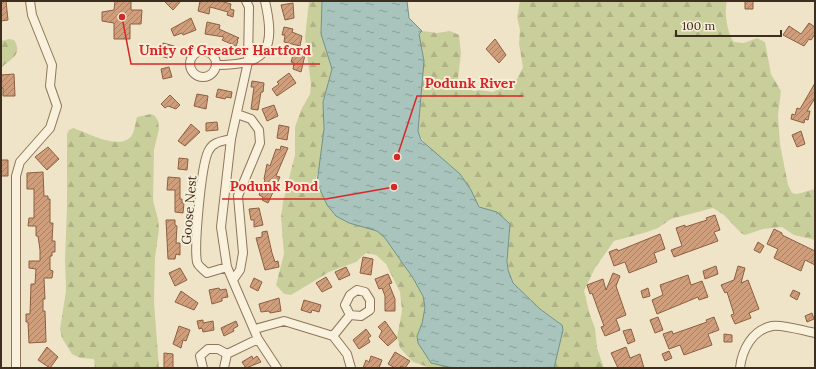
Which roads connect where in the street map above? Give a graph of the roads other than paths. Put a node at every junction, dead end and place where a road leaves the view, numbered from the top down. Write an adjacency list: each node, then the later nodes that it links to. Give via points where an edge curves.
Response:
1 (30, 1): 18 (street, via 32,16 52,65 50,86 57,100 56,114 50,128 20,162 16,176)
2 (246, 1): 4 (street, via 249,7)
3 (265, 1): 4 (street, via 270,21 268,43 264,53)
4 (248, 62): 5 (street, via 239,65); 6 (street)
5 (217, 65)
6 (237, 114): 7 (street); 9 (street, via 251,119 259,130 260,143)
7 (230, 139): 8 (street); 10 (street, Goose Nest, via 215,142 208,151 196,249 198,264 207,273)
8 (224, 195): 9 (street); 10 (street, via 221,228)
9 (238, 196): 11 (street, via 244,253 240,270)
10 (227, 268): 11 (street)
11 (233, 280): 13 (street)
12 (350, 315): 15 (street)
13 (255, 329): 15 (street, via 284,321); 16 (street)
14 (815, 333): 23 (street, via 772,326 757,333 748,341)
15 (333, 336): 22 (street, via 348,354)
16 (258, 338): 17 (street); 21 (street)
17 (227, 354): 19 (street, via 218,349 208,349 200,356); 20 (street)
18 (16, 368)
19 (203, 368)
20 (224, 368)
21 (277, 368)
22 (351, 368)
23 (740, 368)

